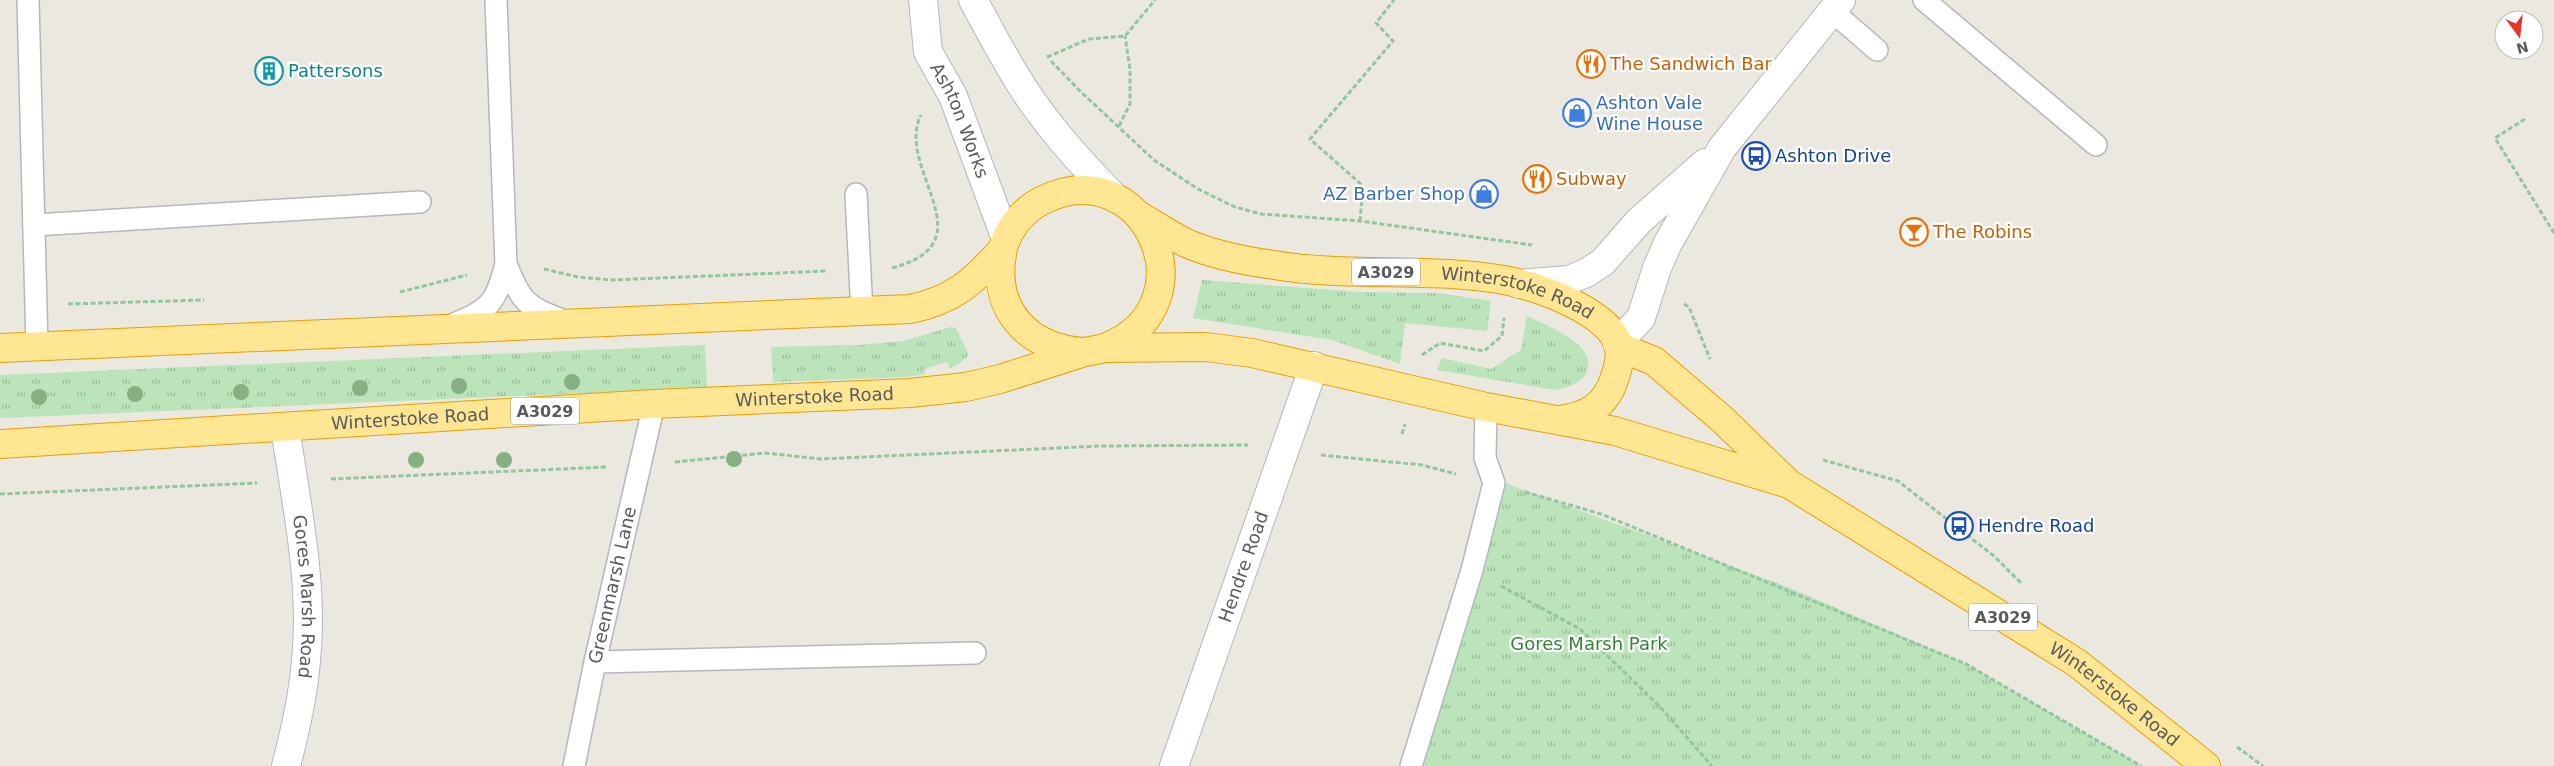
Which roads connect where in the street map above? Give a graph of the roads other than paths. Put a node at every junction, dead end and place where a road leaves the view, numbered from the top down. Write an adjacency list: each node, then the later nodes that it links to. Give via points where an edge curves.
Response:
1 (28, 0): 14 (lane)
2 (496, 0): 16 (lane)
3 (923, 0): 15 (street, Ashton Works, via 928,52 953,96)
4 (973, 0): 11 (street, via 1012,72 1084,167)
5 (1924, 0): 8 (lane)
6 (1836, 5): 7 (lane); 9 (street)
7 (1877, 50)
8 (2096, 144)
9 (1722, 148): 17 (street, via 1639,221 1603,262 1569,280); 21 (street, via 1668,243 1641,318)
10 (856, 194): 18 (lane)
11 (1115, 198): 13 (highway, Winterstoke Road / A3029); 15 (highway, Winterstoke Road / A3029, via 1083,190 1051,196 1023,214)
12 (420, 202): 14 (lane)
13 (1140, 216): 17 (highway, Winterstoke Road / A3029, via 1187,243 1229,257 1276,266 1455,275); 24 (highway, Winterstoke Road / A3029, via 1154,236 1161,259 1161,284 1153,308 1133,334)
14 (34, 225): 22 (lane)
15 (1004, 244): 18 (highway, Winterstoke Road / A3029, via 978,276 956,294 932,305); 24 (highway, Winterstoke Road / A3029, via 999,267 1000,284 1015,320 1041,342 1062,350)
16 (506, 264): 19 (lane, via 517,292 535,310); 20 (lane, via 498,293 482,312)
17 (1514, 283): 21 (highway, Winterstoke Road / A3029, via 1592,314)
18 (862, 313): 19 (highway, Winterstoke Road / A3029)
19 (572, 324): 20 (highway, Winterstoke Road / A3029)
20 (442, 329): 22 (highway, Winterstoke Road / A3029)
21 (1618, 345): 28 (highway, Winterstoke Road / A3029, via 1618,367 1611,389 1597,407 1579,417); 31 (highway, Winterstoke Road / A3029, via 1654,361 1723,420)
22 (38, 346): 23 (highway, Winterstoke Road / A3029)
23 (0, 348)
24 (1095, 350): 25 (highway, Winterstoke Road / A3029, via 1206,347 1252,352); 26 (highway, Winterstoke Road / A3029, via 966,387 910,393)
25 (1314, 366): 27 (highway, Winterstoke Road / A3029); 36 (street, Hendre Road)
26 (654, 404): 29 (highway, Winterstoke Road / A3029); 33 (lane, Greenmarsh Lane)
27 (1486, 407): 28 (highway, Winterstoke Road / A3029); 37 (lane, via 1485,458 1494,483 1472,570)
28 (1554, 420): 31 (highway, Winterstoke Road / A3029, via 1635,436)
29 (284, 427): 30 (highway, Winterstoke Road / A3029); 34 (street, Gores Marsh Road, via 302,540 307,605 306,660 296,727)
30 (0, 444)
31 (1789, 484): 38 (highway, Winterstoke Road / A3029, via 2077,663)
32 (975, 653): 33 (lane)
33 (595, 662): 35 (lane, Greenmarsh Lane)
34 (286, 766)
35 (574, 766)
36 (1174, 766)
37 (1411, 766)
38 (2206, 766)

